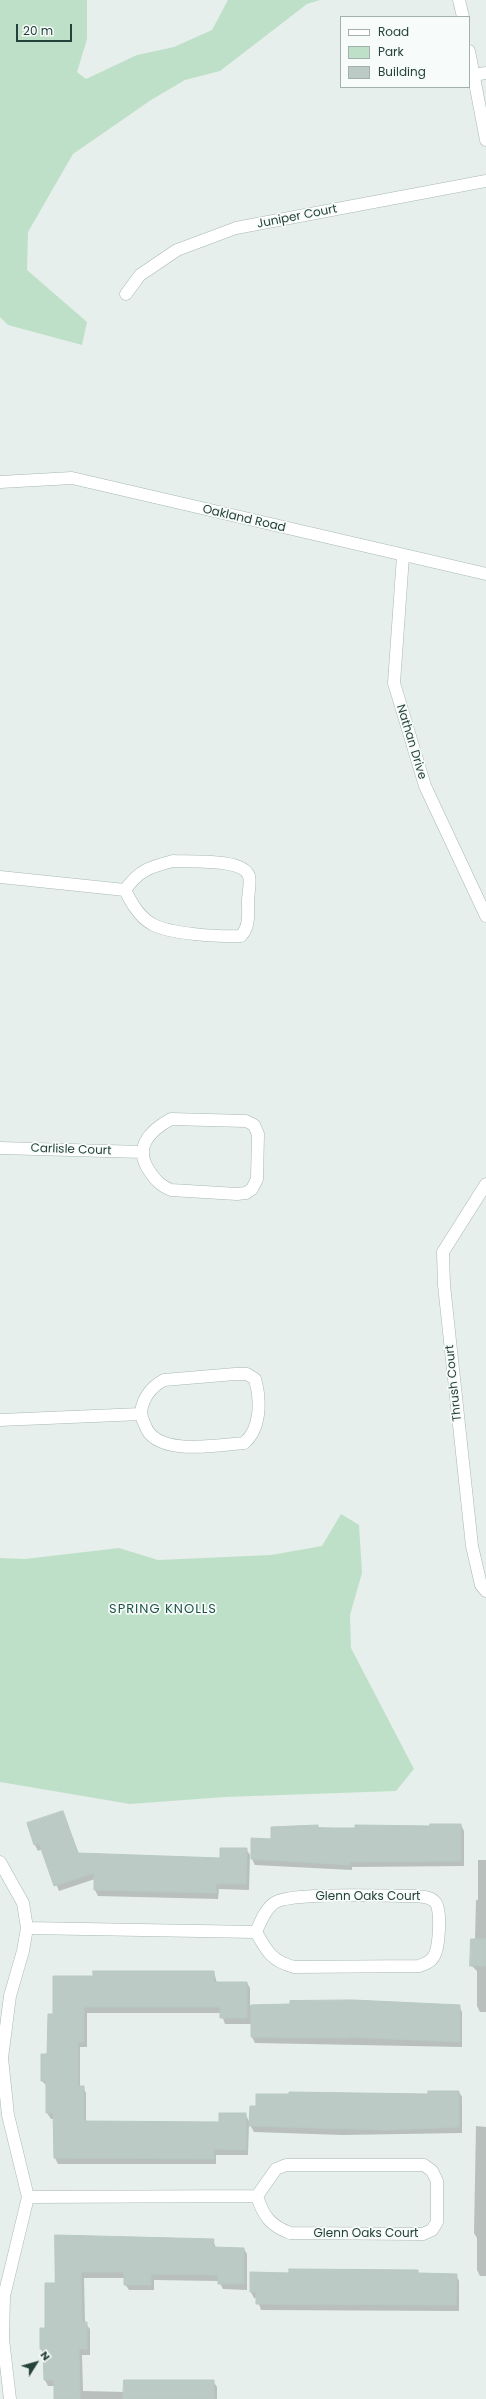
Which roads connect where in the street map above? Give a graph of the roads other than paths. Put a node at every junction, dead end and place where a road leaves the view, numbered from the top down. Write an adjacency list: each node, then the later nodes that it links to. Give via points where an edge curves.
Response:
1 (459, 0): 2 (street)
2 (463, 16)
3 (470, 56): 5 (street)
4 (486, 73): 5 (street)
5 (474, 75): 6 (street)
6 (486, 140)
7 (486, 181): 8 (street, Juniper Court, via 236,228 177,250 140,275)
8 (126, 294)
9 (0, 482): 10 (street, Oakland Road, via 72,478)
10 (402, 556): 11 (street, Oakland Road); 14 (street, Nathan Drive, via 394,683 425,786)
11 (486, 574)
12 (0, 877): 13 (street)
13 (125, 890): 13 (street, via 136,875 153,866 173,861 235,864 244,869 249,876 246,930 241,936 167,930 151,924 131,903)
14 (481, 894): 15 (street, Nathan Drive)
15 (486, 916)
16 (0, 1148): 17 (street, Carlisle Court)
17 (142, 1152): 17 (street, via 145,1166 153,1177 162,1186 171,1190 246,1193 257,1180 258,1134 254,1125 246,1121 171,1120 159,1126 148,1137)
18 (486, 1184): 21 (street, Thrush Court, via 443,1252 444,1286 472,1546 481,1585)
19 (141, 1414): 19 (street, via 146,1428 158,1441 174,1447 244,1443 252,1437 257,1424 258,1388 255,1379 247,1374 164,1380 154,1385 144,1399); 20 (street)
20 (0, 1420)
21 (486, 1591)
22 (0, 1862): 23 (street, via 23,1903)
23 (27, 1928): 24 (street); 26 (street, via 24,1951 10,1996 2,2058 8,2115)
24 (256, 1932): 24 (street, Glenn Oaks Court, via 265,1948 278,1962 294,1967 419,1966 428,1963 438,1946 439,1911 436,1902 429,1897 295,1897 275,1902 263,1916)
25 (257, 2196): 25 (street, Glenn Oaks Court, via 260,2209 268,2220 276,2228 290,2233 423,2234 432,2230 437,2222 437,2181 432,2171 424,2165 286,2165 276,2169); 26 (street)
26 (28, 2197): 27 (street, via 4,2296 3,2339)
27 (10, 2399)

